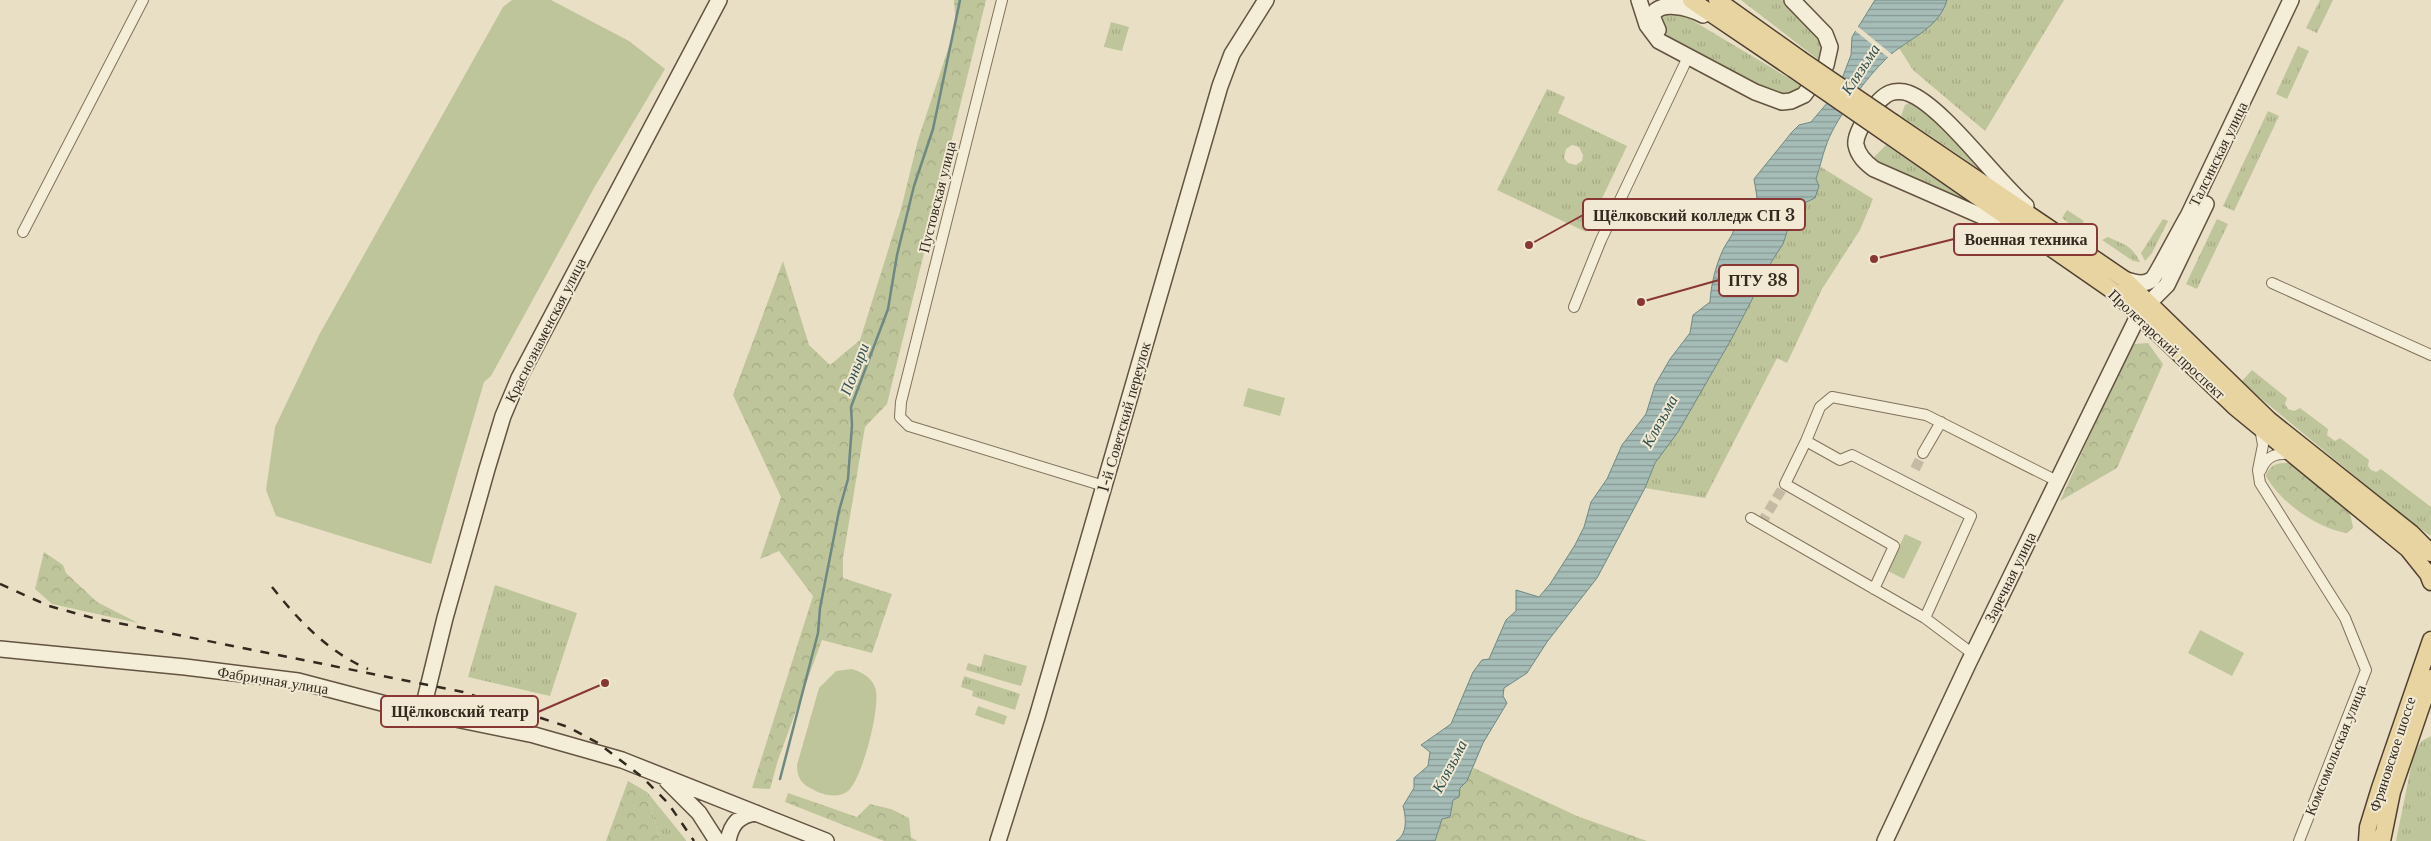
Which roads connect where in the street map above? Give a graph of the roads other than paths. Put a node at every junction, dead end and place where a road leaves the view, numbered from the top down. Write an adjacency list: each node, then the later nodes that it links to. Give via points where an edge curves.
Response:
1 (143, 0): 14 (street)
2 (719, 0): 40 (street, Краснознаменская улица, via 523,370 503,416 450,599)
3 (1002, 0): 28 (street, Пустовская улица, via 901,402 900,417 909,426)
4 (1266, 0): 28 (street, 1-й Советский переулок, via 1232,54 1220,86)
5 (1638, 0): 13 (street, via 1652,34)
6 (1691, 0): 12 (main road, Пролетарский проспект)
7 (1717, 0): 12 (main road, Пролетарский проспект)
8 (1726, 0): 12 (street)
9 (1792, 0): 13 (street, via 1825,34 1830,47 1826,66 1799,99 1782,102 1771,99)
10 (2291, 0): 16 (street, Талсинская улица, via 2188,216 2153,279 2144,283)
11 (2302, 0): 19 (street, Талсинская улица, via 2167,285)
12 (1777, 51): 13 (street, via 1691,8 1668,1 1657,6 1652,16 1656,26); 15 (main road, Пролетарский проспект, bridge)
13 (1681, 53): 18 (street)
14 (23, 232)
15 (2052, 239): 15 (street, via 1938,115 1914,96 1900,92 1885,95 1859,129 1858,150 1874,169); 16 (main road, Пролетарский проспект); 19 (main road, Пролетарский проспект, via 2116,293)
16 (2124, 280): 19 (main road, Пролетарский проспект)
17 (2272, 283): 20 (street)
18 (1574, 307)
19 (2144, 309): 22 (main road, Пролетарский проспект, via 2212,387); 26 (street, Заречная улица); 30 (main road, Пролетарский проспект, via 2269,420)
20 (2431, 355)
21 (1941, 422): 23 (street, via 1926,415 1832,397 1820,407); 24 (street); 26 (street)
22 (2260, 428): 25 (main road, Пролетарский проспект); 27 (street, via 2263,445 2258,470)
23 (1806, 441): 34 (street, via 1785,484 1894,546); 35 (street, via 1840,460 1852,455 1971,516)
24 (1923, 453)
25 (2291, 454): 27 (street, via 2268,458 2260,472); 33 (main road, Пролетарский проспект, via 2408,549)
26 (2057, 481): 38 (street, Заречная улица)
27 (2260, 484): 50 (street, Комсомольская улица, via 2352,631 2366,670)
28 (1104, 486): 48 (street, 1-й Советский переулок)
29 (1751, 518): 34 (street)
30 (2411, 533): 31 (street); 32 (main road, Пролетарский проспект)
31 (2431, 542)
32 (2431, 553)
33 (2430, 578)
34 (1874, 589): 35 (street)
35 (1924, 618): 38 (street)
36 (2431, 640): 51 (main road, Фряновское шоссе, via 2380,788)
37 (0, 648): 40 (street, Фабричная улица, via 278,678)
38 (1973, 654): 49 (street, Заречная улица)
39 (2431, 678): 52 (main road, Фряновское шоссе, via 2392,792)
40 (422, 712): 41 (street, Фабричная улица, via 572,744)
41 (656, 773): 42 (street, Фабричная улица); 44 (street, Фабричная улица, via 699,813)
42 (761, 815): 43 (street, Фабричная улица); 45 (street, via 744,814 730,830)
43 (783, 824): 46 (street); 47 (street, Фабричная улица)
44 (717, 841)
45 (728, 841)
46 (795, 841)
47 (826, 841)
48 (998, 841)
49 (1885, 841)
50 (2299, 841)
51 (2367, 841)
52 (2382, 841)

